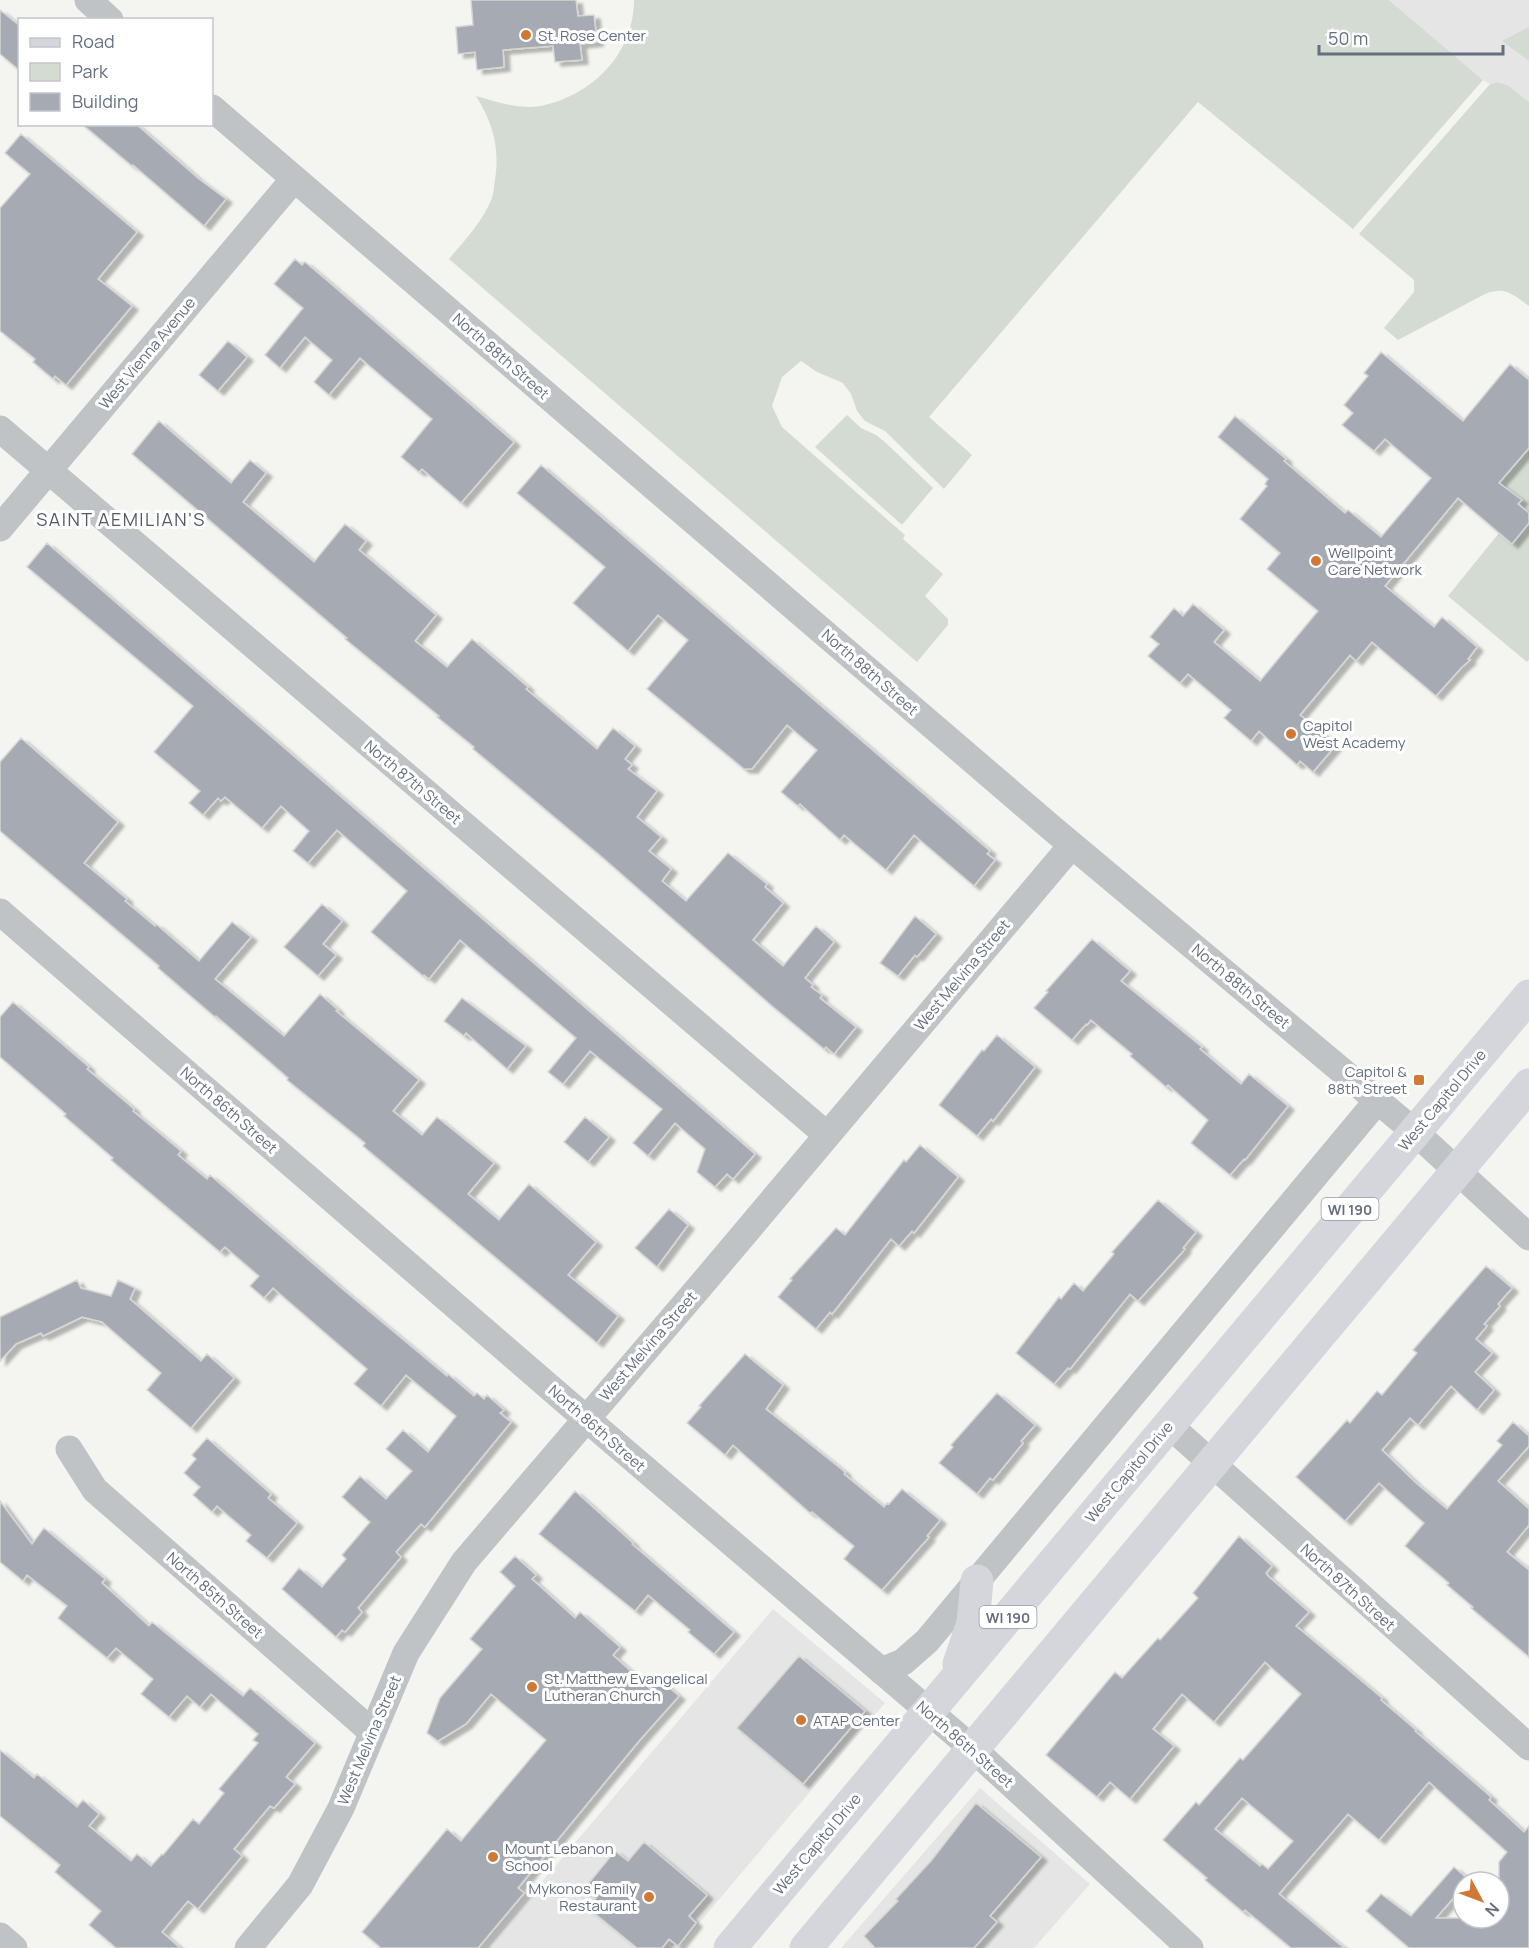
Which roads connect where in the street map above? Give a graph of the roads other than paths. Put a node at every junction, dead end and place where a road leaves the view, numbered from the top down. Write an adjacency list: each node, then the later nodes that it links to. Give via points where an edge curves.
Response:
1 (88, 0): 2 (street)
2 (108, 18)
3 (213, 109): 4 (street, North 88th Street)
4 (294, 179): 6 (street, West Vienna Avenue); 8 (street, North 88th Street)
5 (0, 429): 6 (street, North 87th Street)
6 (48, 470): 7 (street, West Vienna Avenue); 14 (street, North 87th Street)
7 (0, 528)
8 (1072, 844): 12 (street, North 88th Street); 14 (street, West Melvina Street)
9 (0, 912): 17 (street, North 86th Street)
10 (1529, 996): 13 (main road, West Capitol Drive / WI 190)
11 (1529, 1085): 15 (main road)
12 (1378, 1100): 13 (street, North 88th Street); 21 (street)
13 (1415, 1132): 15 (street, North 88th Street); 18 (main road, West Capitol Drive / WI 190)
14 (827, 1135): 17 (street, West Melvina Street)
15 (1457, 1171): 16 (street, North 88th Street); 20 (main road)
16 (1529, 1237)
17 (586, 1419): 22 (street, North 86th Street); 25 (street, West Melvina Street, via 464,1562 406,1653)
18 (1169, 1425): 20 (street, North 87th Street); 23 (main road, West Capitol Drive / WI 190)
19 (69, 1449): 25 (street, North 85th Street, via 95,1490)
20 (1211, 1463): 26 (street, North 87th Street); 27 (main road)
21 (977, 1581): 22 (street, via 919,1649 903,1662); 23 (main road, via 973,1623)
22 (881, 1671): 24 (street, North 86th Street)
23 (952, 1684): 24 (main road, West Capitol Drive / WI 190)
24 (928, 1711): 27 (street, North 86th Street); 31 (main road, West Capitol Drive / WI 190)
25 (371, 1731): 30 (street, West Melvina Street, via 341,1808 300,1885)
26 (1529, 1747)
27 (973, 1749): 32 (main road); 33 (street, North 86th Street)
28 (0, 1936): 29 (street)
29 (14, 1948)
30 (248, 1948)
31 (730, 1948)
32 (806, 1948)
33 (1190, 1948)

